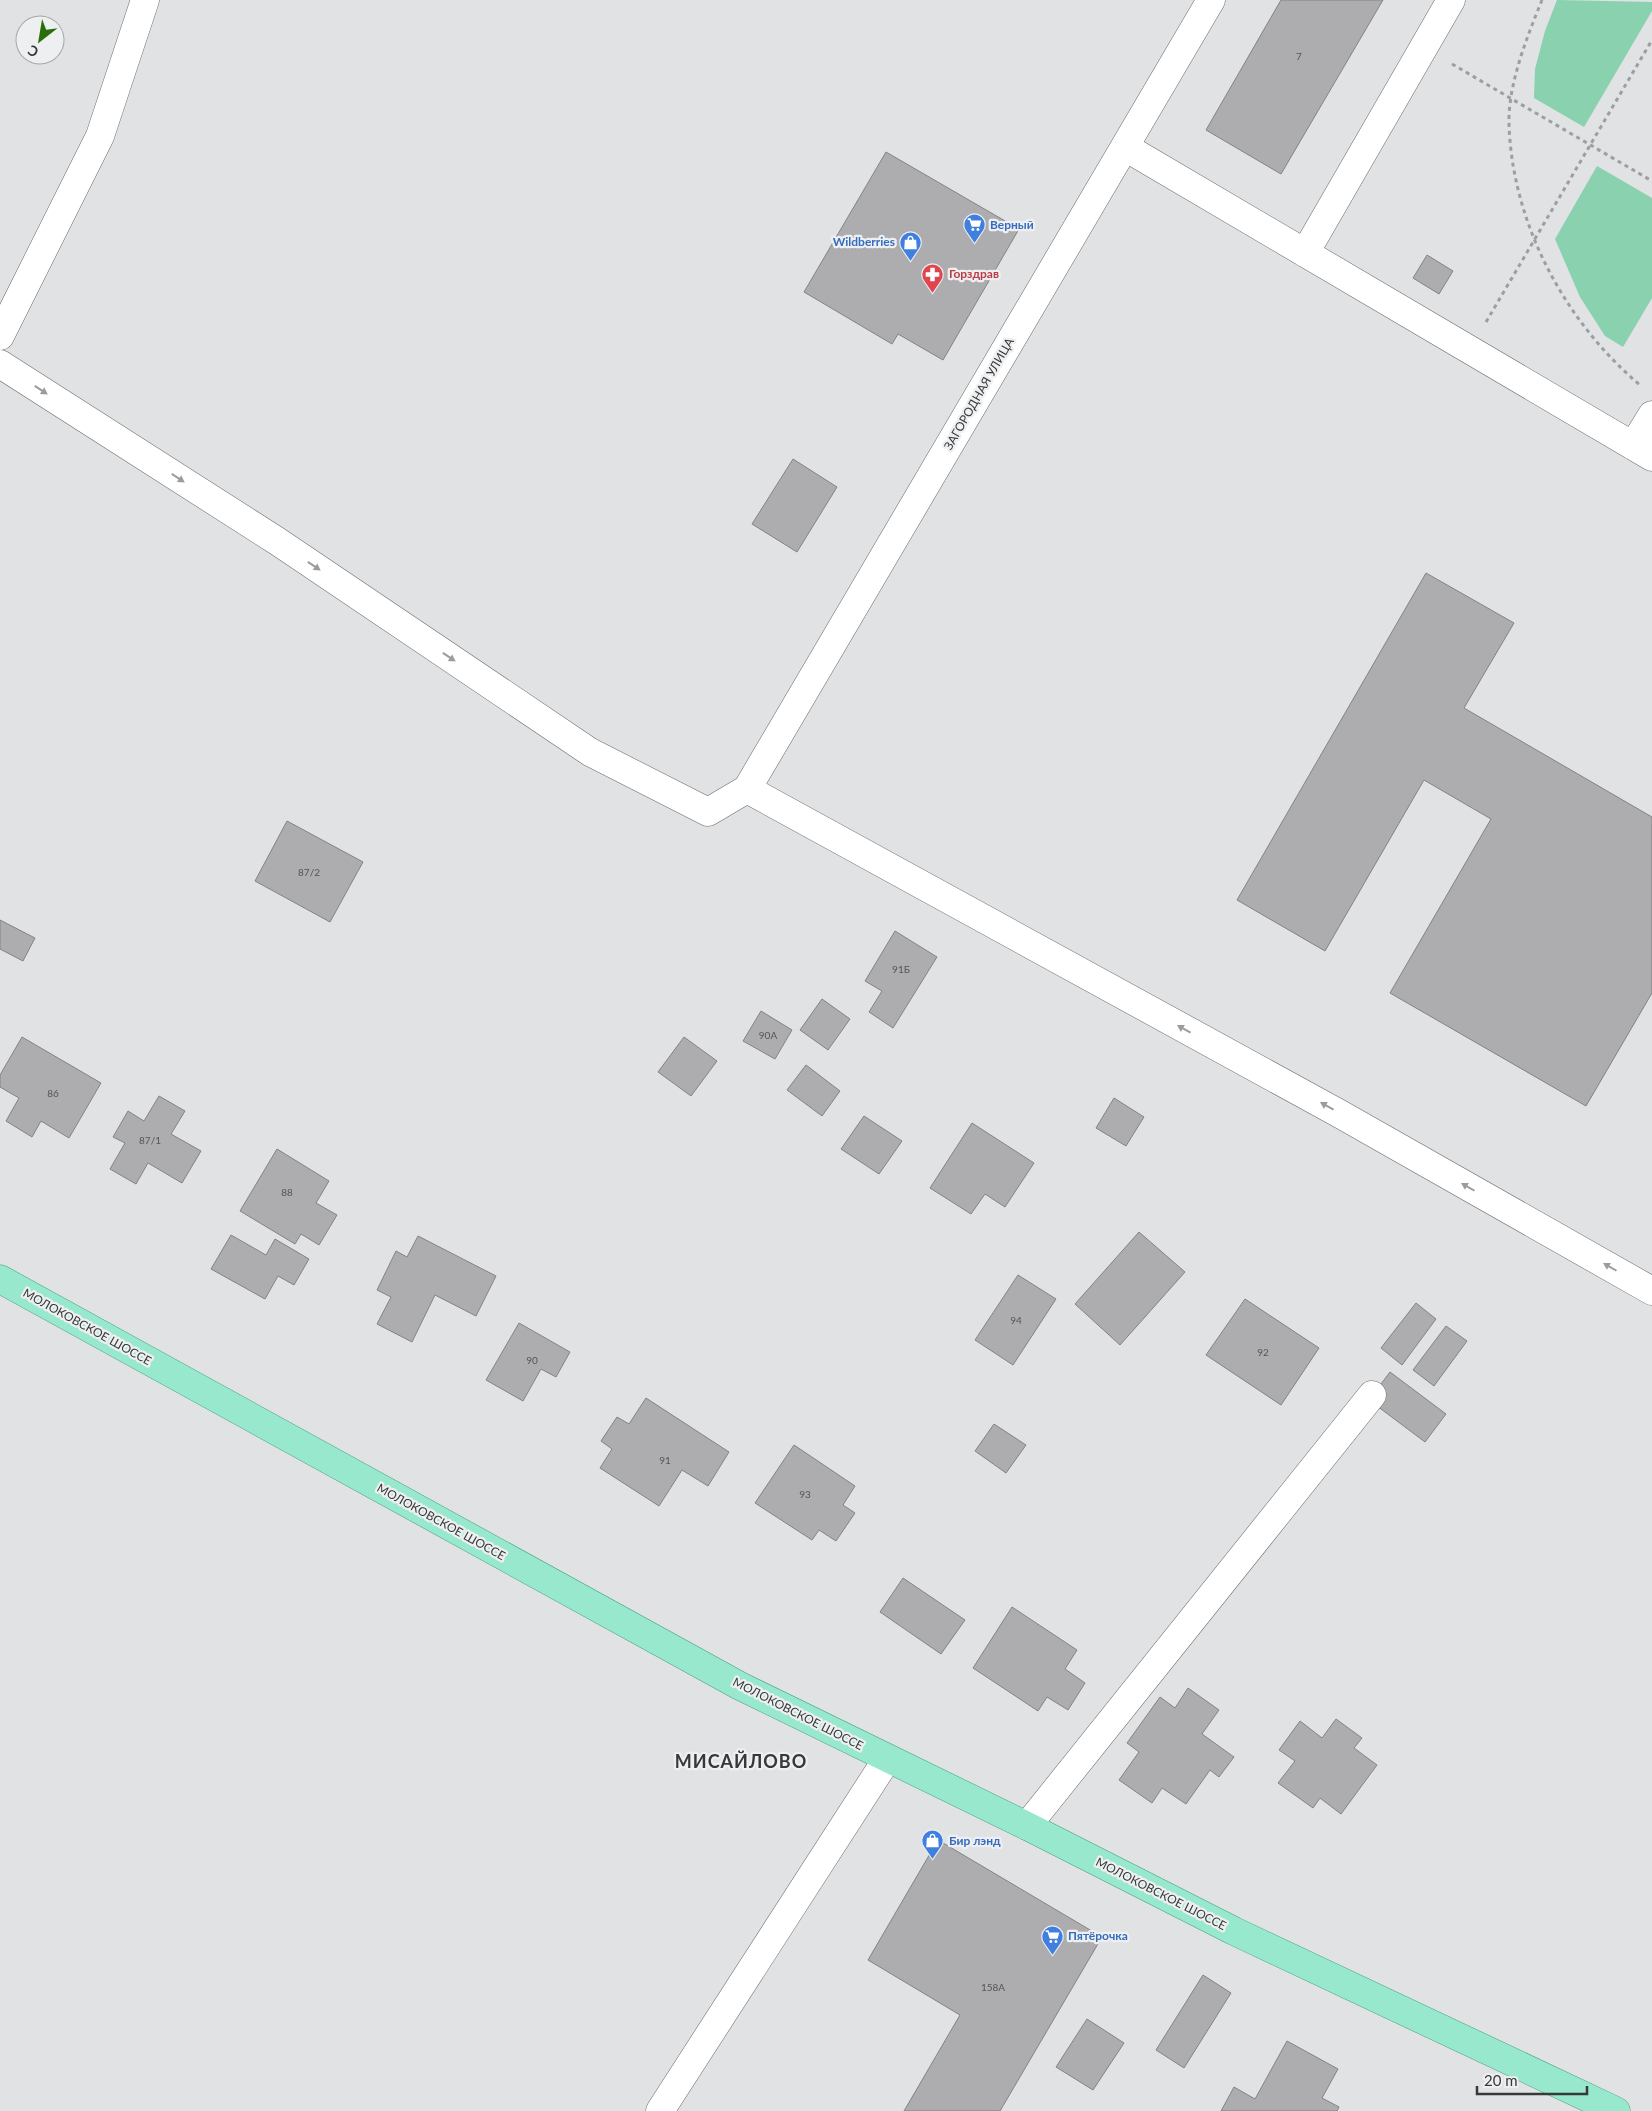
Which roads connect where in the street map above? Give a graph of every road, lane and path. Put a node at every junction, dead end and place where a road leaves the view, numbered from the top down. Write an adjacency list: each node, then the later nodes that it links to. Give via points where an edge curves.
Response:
1 (145, 0): 13 (street, via 100,136)
2 (1211, 0): 9 (street, ЗАГОРОДНАЯ УЛИЦА)
3 (1451, 0): 6 (street)
4 (1542, 0): 7 (path, via 1523,44)
5 (1652, 40): 8 (path)
6 (1424, 47): 7 (path); 12 (street)
7 (1512, 98): 8 (path); 11 (path, via 1509,123 1514,174)
8 (1590, 145): 10 (path); 11 (path)
9 (1125, 147): 12 (street); 19 (street, ЗАГОРОДНАЯ УЛИЦА)
10 (1652, 181)
11 (1534, 241): 14 (path); 16 (path, via 1567,303 1615,364)
12 (1304, 253): 14 (street)
13 (0, 336)
14 (1470, 350): 18 (street)
15 (0, 364): 19 (street, one-way to 19, via 277,541 590,752 708,812)
16 (1644, 389)
17 (1652, 415): 18 (street)
18 (1643, 452)
19 (747, 789): 21 (street, one-way to 19, via 1340,1114)
20 (0, 1279): 23 (main road, МОЛОКОВСКОЕ ШОССЕ, via 740,1686)
21 (1652, 1291)
22 (1372, 1395): 24 (street)
23 (887, 1758): 24 (main road, МОЛОКОВСКОЕ ШОССЕ); 25 (street)
24 (1027, 1826): 26 (main road, МОЛОКОВСКОЕ ШОССЕ, via 1234,1931)
25 (660, 2111)
26 (1616, 2111)

